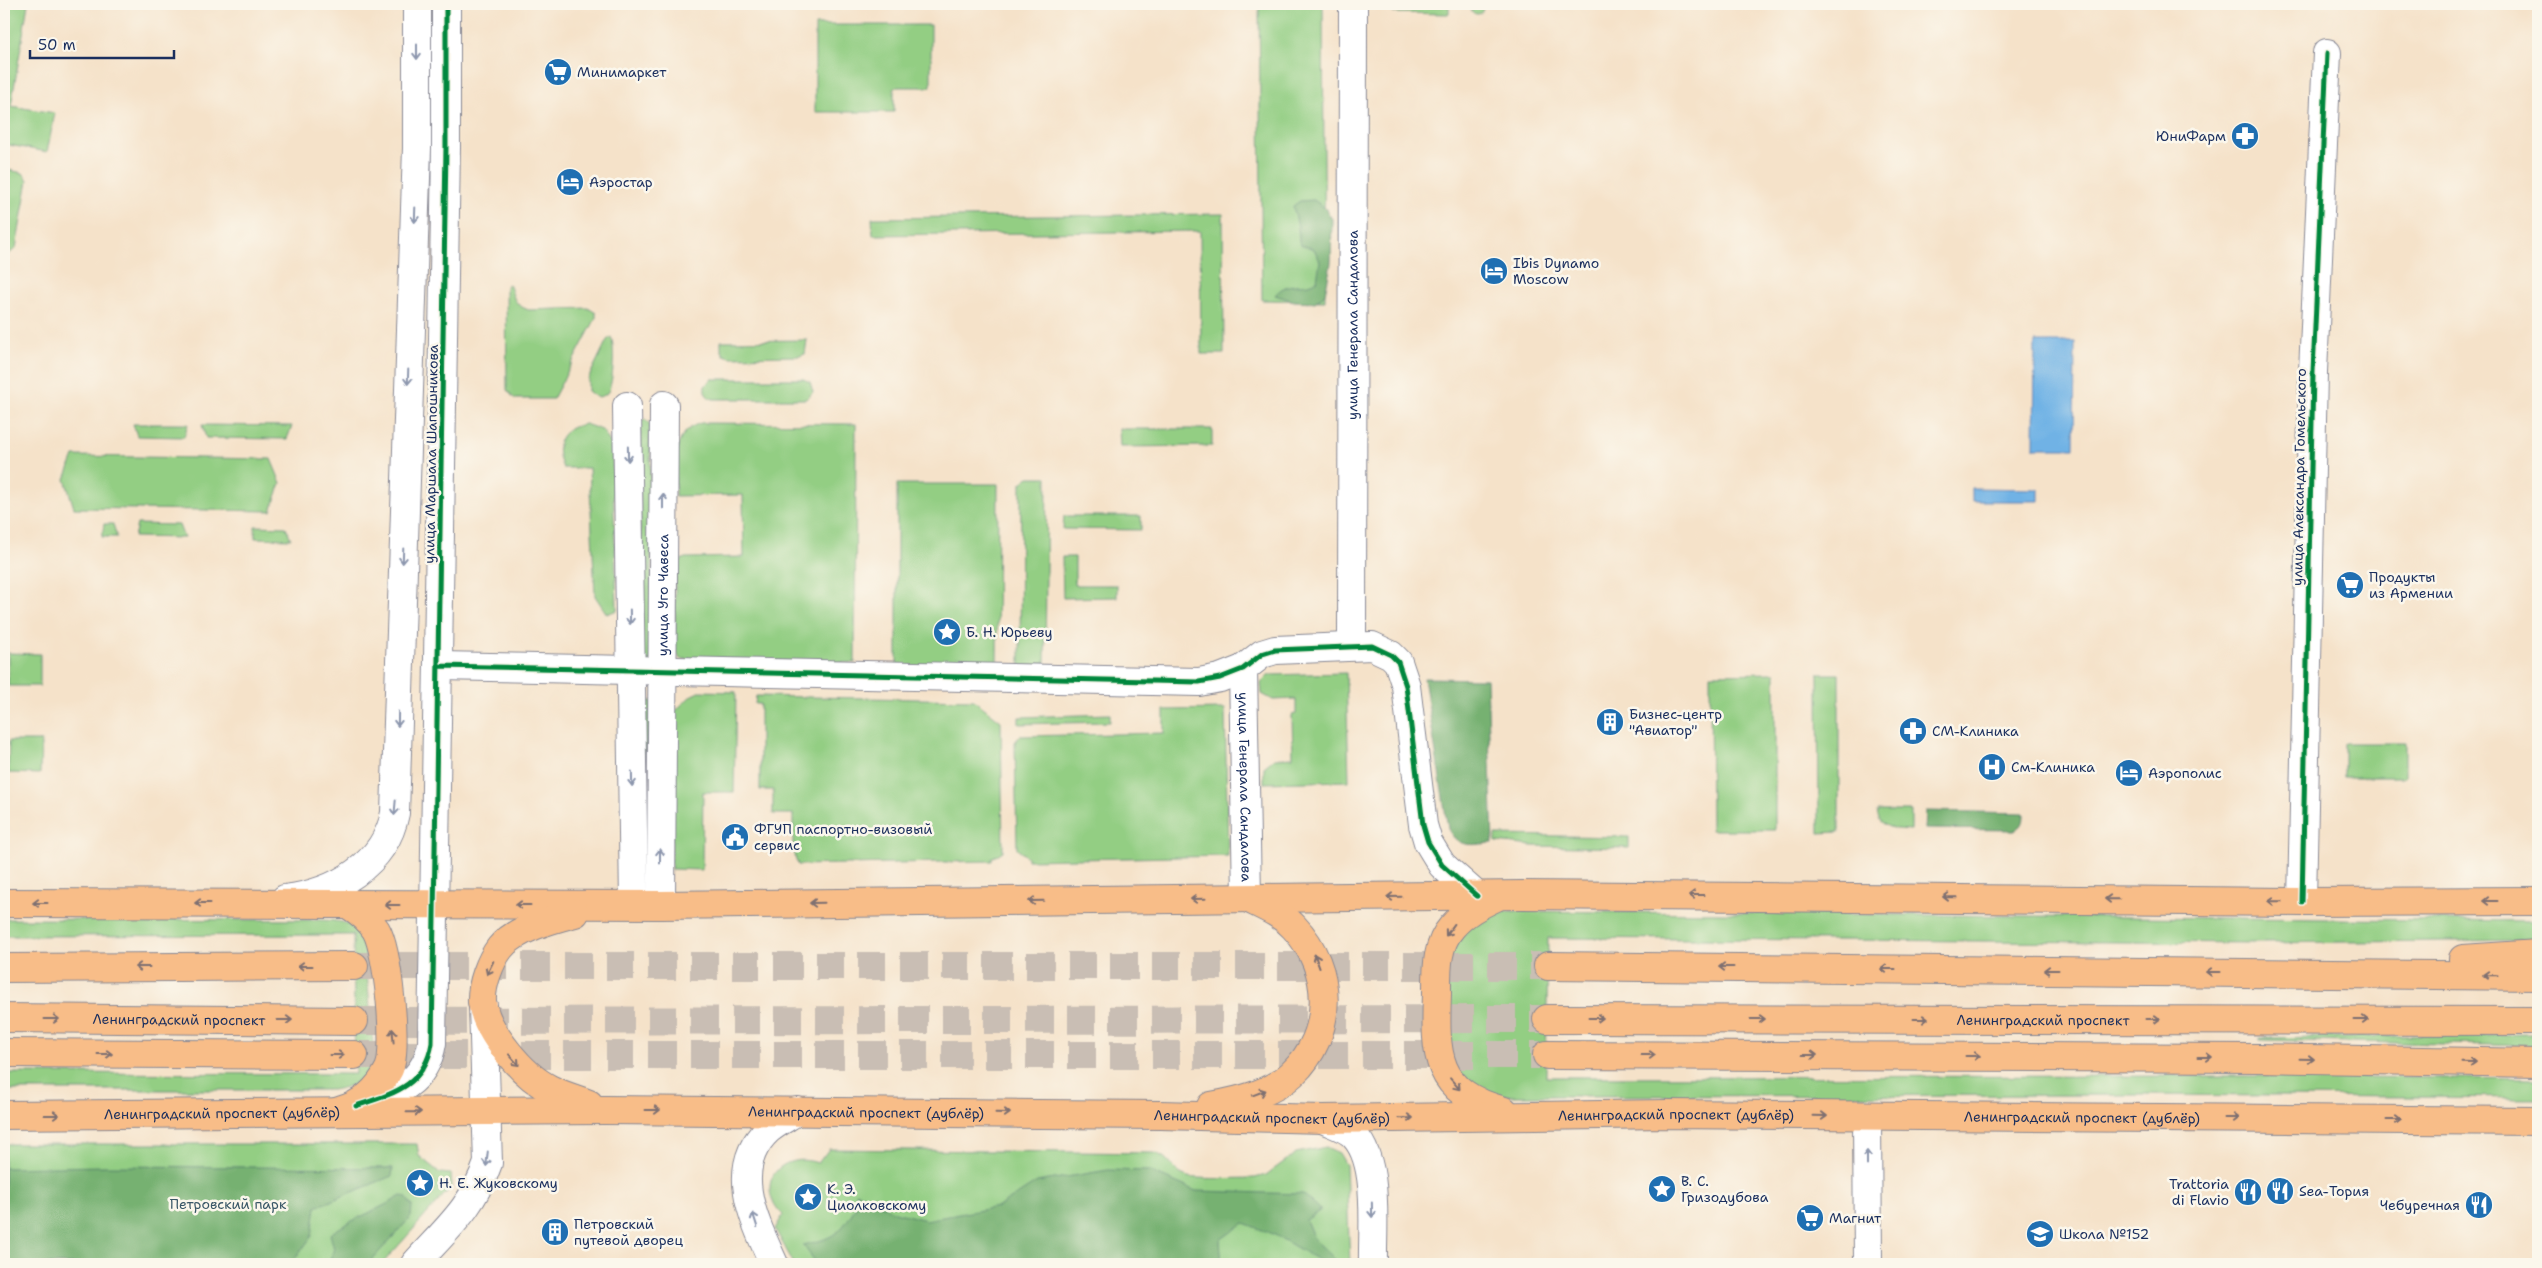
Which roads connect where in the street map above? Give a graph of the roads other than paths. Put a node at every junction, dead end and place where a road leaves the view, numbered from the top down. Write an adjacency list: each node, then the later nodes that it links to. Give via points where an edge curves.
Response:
1 (417, 4): 18 (street, улица Маршала Шапошникова, one-way to 18, via 417,148 396,813 387,841 355,874 295,898)
2 (446, 4): 8 (street, улица Маршала Шапошникова)
3 (1353, 4): 7 (street, улица Генерала Сандалова)
4 (2327, 53): 16 (street, улица Александра Гомельского, via 2312,372)
5 (627, 406): 10 (street, one-way to 10)
6 (664, 406): 11 (street, улица Уго Чавеса, one-way to 6)
7 (1352, 646): 9 (street, via 1275,650 1262,654); 13 (street, via 1372,646 1398,662 1406,686 1423,825 1428,842 1442,865)
8 (439, 666): 10 (street); 22 (street, улица Маршала Шапошникова)
9 (1243, 669): 11 (street, via 1199,682); 14 (street, улица Генерала Сандалова)
10 (630, 670): 11 (street); 20 (street, one-way to 20)
11 (661, 671): 23 (street, улица Уго Чавеса, one-way to 11)
12 (1522, 895): 13 (main road); 16 (main road, one-way to 12); 47 (main road, one-way to 47, via 1496,897 1477,905 1451,928 1442,943 1438,961 1436,1042 1446,1073 1471,1099)
13 (1477, 896): 14 (main road, one-way to 14)
14 (1247, 898): 23 (main road, one-way to 23); 45 (main road, one-way to 14, via 1222,1104 1270,1089 1291,1076 1316,1043 1323,1024 1325,1001 1316,958 1293,926)
15 (2538, 901): 16 (main road, one-way to 16)
16 (2302, 902)
17 (4, 903): 18 (main road, one-way to 17)
18 (251, 903): 21 (main road)
19 (606, 904): 20 (main road); 22 (main road, one-way to 22); 30 (main road, one-way to 30, via 525,930 500,948 484,981)
20 (634, 904): 23 (main road)
21 (349, 905): 22 (main road, one-way to 21); 39 (main road, one-way to 21, via 378,1088 390,1067 393,1046 385,957 377,932 366,916)
22 (435, 905): 39 (street, улица Маршала Шапошникова, via 430,1060 399,1092)
23 (661, 905)
24 (2538, 954): 28 (main road)
25 (354, 966): 27 (main road, one-way to 27)
26 (1548, 966): 28 (main road, one-way to 26)
27 (4, 968)
28 (2262, 972): 29 (main road, one-way to 28)
29 (2538, 976)
30 (482, 1002): 40 (main road, one-way to 40, via 498,1042 523,1070 549,1089); 41 (street)
31 (4, 1018): 33 (main road, Ленинградский проспект, one-way to 33)
32 (1547, 1019): 34 (main road, Ленинградский проспект, one-way to 34)
33 (354, 1021)
34 (2538, 1021)
35 (4, 1053): 36 (main road, one-way to 36)
36 (354, 1055)
37 (1547, 1055): 38 (main road, one-way to 38, via 2258,1058)
38 (2538, 1063)
39 (356, 1106): 43 (main road)
40 (605, 1110): 41 (main road, Ленинградский проспект (дублёр)); 42 (main road, Ленинградский проспект (дублёр), one-way to 42)
41 (487, 1111): 43 (main road, Ленинградский проспект (дублёр), one-way to 41); 50 (street, one-way to 50, via 488,1163 479,1187 457,1220)
42 (797, 1111): 45 (main road, Ленинградский проспект (дублёр), one-way to 45); 51 (street, one-way to 42, via 754,1222 745,1176 752,1150 768,1130)
43 (330, 1114): 44 (main road, Ленинградский проспект (дублёр), one-way to 43)
44 (4, 1115)
45 (1160, 1115): 48 (main road, Ленинградский проспект (дублёр))
46 (1867, 1116): 47 (main road, Ленинградский проспект (дублёр), one-way to 46, via 1666,1114); 49 (main road, Ленинградский проспект (дублёр), one-way to 49); 53 (street, one-way to 46)
47 (1524, 1117): 48 (main road, Ленинградский проспект (дублёр), one-way to 47)
48 (1323, 1119): 52 (street, one-way to 52, via 1350,1132 1365,1148 1371,1167)
49 (2538, 1121)
50 (415, 1264)
51 (774, 1264)
52 (1373, 1264)
53 (1868, 1264)

